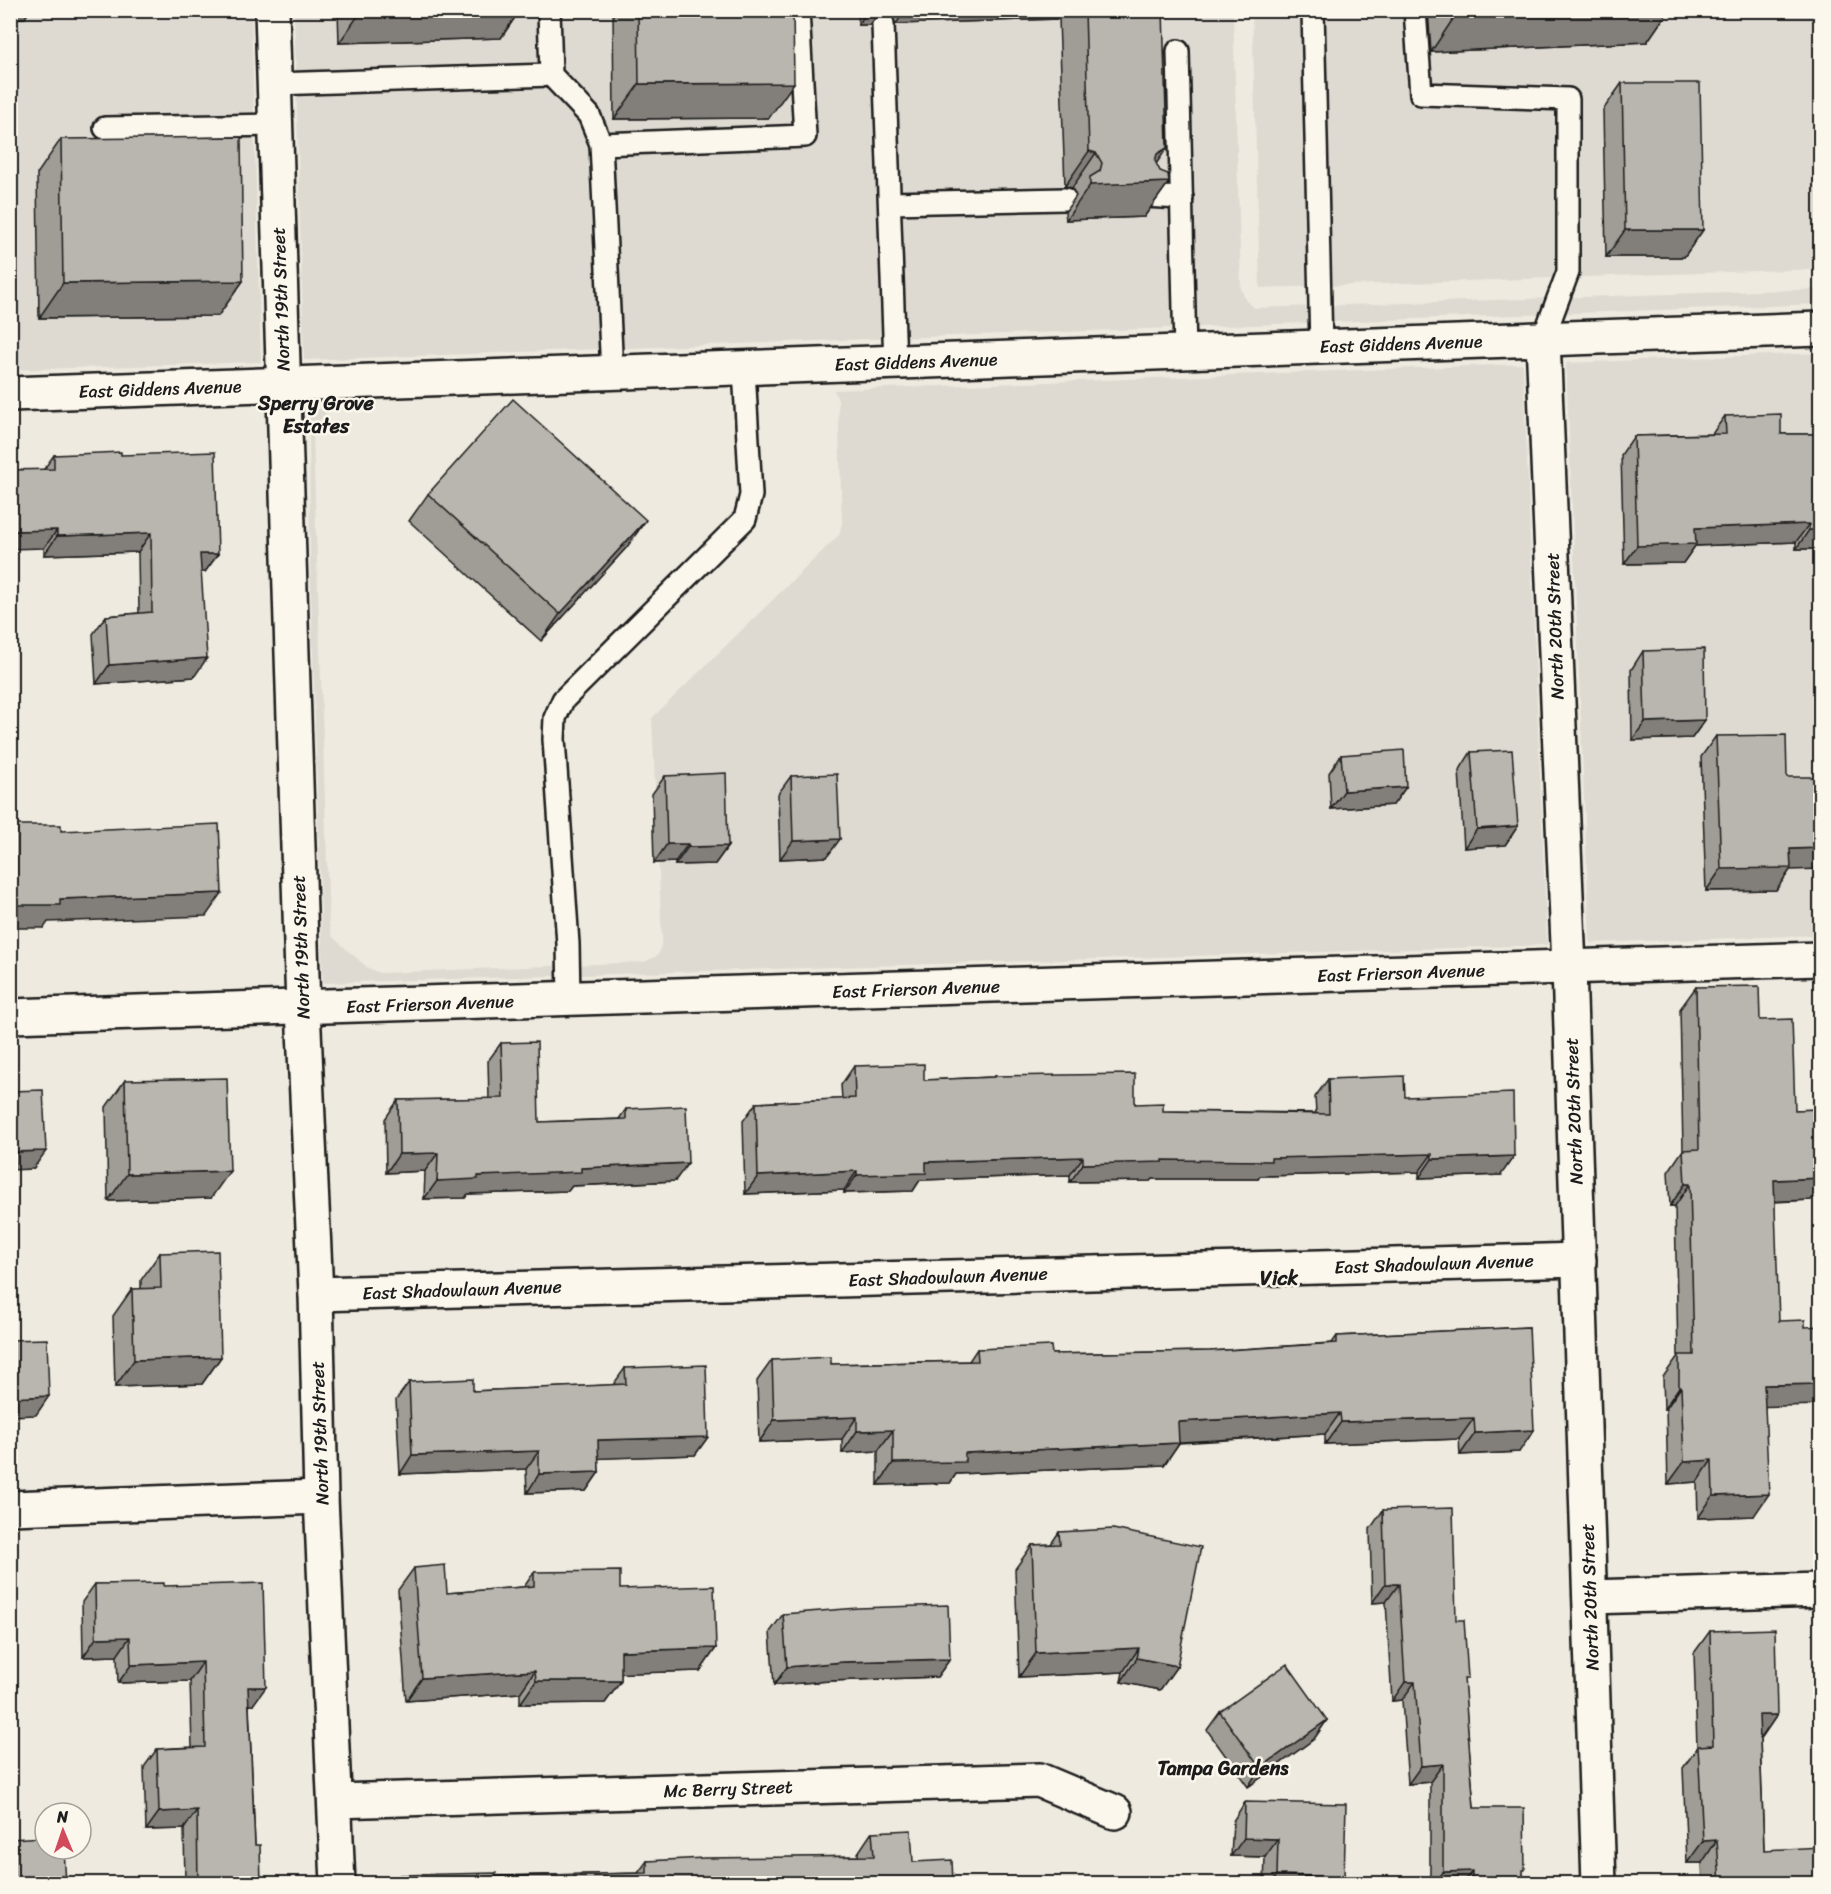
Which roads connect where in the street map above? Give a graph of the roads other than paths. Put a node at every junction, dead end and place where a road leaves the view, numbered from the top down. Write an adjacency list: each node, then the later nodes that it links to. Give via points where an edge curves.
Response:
1 (272, 10): 9 (street, North 19th Street)
2 (549, 10): 8 (lane)
3 (798, 10): 12 (lane, via 805,136)
4 (1312, 10): 19 (lane)
5 (1414, 10): 18 (lane, via 1421,94 1568,99 1568,272)
6 (883, 24): 16 (lane)
7 (1178, 51): 14 (lane)
8 (551, 75): 9 (lane); 12 (lane, via 589,115)
9 (275, 84): 10 (street, North 19th Street)
10 (275, 125): 11 (lane); 24 (street, North 19th Street)
11 (105, 128)
12 (601, 144): 23 (lane)
13 (1143, 196): 14 (lane)
14 (1182, 198): 20 (lane)
15 (1065, 199): 16 (lane)
16 (890, 203): 21 (lane)
17 (1821, 329): 18 (street, East Giddens Avenue)
18 (1543, 339): 19 (street, East Giddens Avenue); 27 (street, North 20th Street)
19 (1321, 347): 20 (street, East Giddens Avenue)
20 (1185, 352): 21 (street, East Giddens Avenue)
21 (895, 363): 22 (street, East Giddens Avenue)
22 (744, 369): 23 (street, East Giddens Avenue); 28 (lane, via 751,495 745,519 563,700 555,718)
23 (612, 373): 24 (street, East Giddens Avenue)
24 (283, 385): 25 (street, East Giddens Avenue); 29 (street, North 19th Street)
25 (10, 394)
26 (1821, 959): 27 (street, East Frierson Avenue)
27 (1569, 968): 28 (street, East Frierson Avenue); 31 (street, North 20th Street)
28 (569, 1000): 29 (street, East Frierson Avenue)
29 (303, 1008): 30 (street, East Frierson Avenue); 32 (street, North 19th Street)
30 (10, 1017)
31 (1579, 1260): 32 (street, East Shadowlawn Avenue); 36 (street, North 20th Street)
32 (316, 1294): 33 (street, North 19th Street)
33 (321, 1497): 34 (street); 37 (street, North 19th Street)
34 (10, 1508)
35 (1821, 1590): 36 (street)
36 (1590, 1597): 40 (street, North 20th Street)
37 (334, 1801): 38 (street, Mc Berry Street, via 1039,1780); 39 (street, North 19th Street)
38 (1115, 1812)
39 (338, 1884)
40 (1599, 1884)

